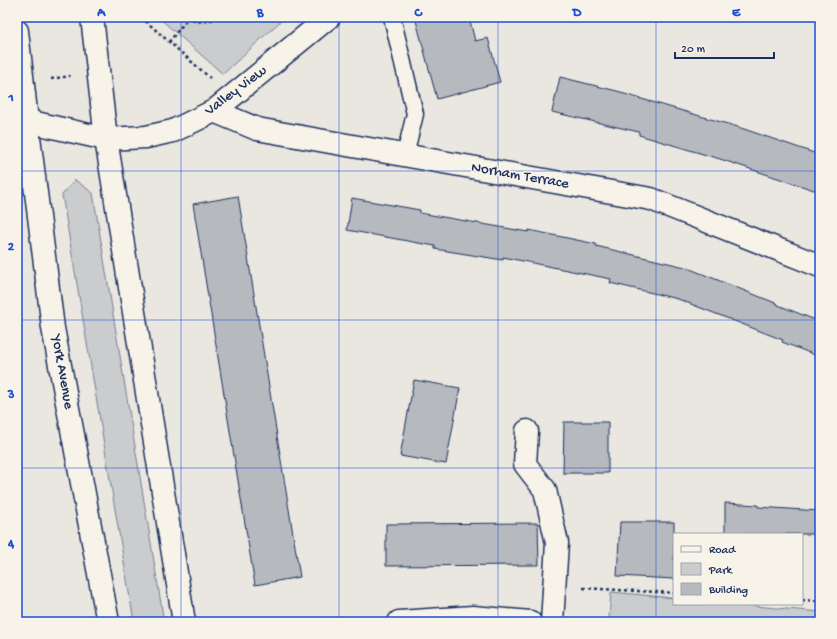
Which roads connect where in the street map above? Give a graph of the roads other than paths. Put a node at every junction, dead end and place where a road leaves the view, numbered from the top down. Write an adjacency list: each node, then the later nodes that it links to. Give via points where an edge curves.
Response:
1 (92, 17): 7 (main road)
2 (329, 17): 5 (main road, Valley View)
3 (392, 17): 8 (lane, via 415,114)
4 (17, 31): 6 (main road, York Avenue, via 23,84)
5 (214, 111): 7 (main road, Valley View, via 173,131 146,137); 8 (main road, Norham Terrace, via 257,129)
6 (22, 122): 7 (main road); 11 (main road, York Avenue, via 53,328)
7 (106, 140): 12 (main road)
8 (405, 155): 9 (main road, Norham Terrace, via 651,199)
9 (820, 266)
10 (527, 431): 15 (main road, via 526,464 545,490 557,543)
11 (108, 622)
12 (184, 622)
13 (399, 622): 14 (main road, via 473,617)
14 (530, 622)
15 (552, 622)

